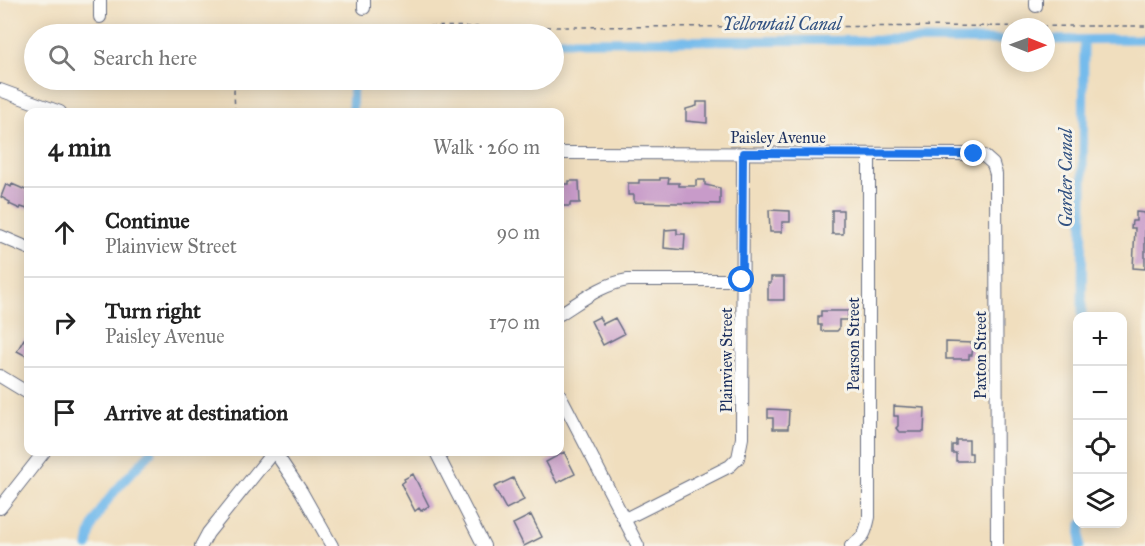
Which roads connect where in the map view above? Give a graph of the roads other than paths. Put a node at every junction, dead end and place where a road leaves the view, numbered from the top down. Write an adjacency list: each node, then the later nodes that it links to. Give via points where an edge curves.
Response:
1 (100, 0): 2 (street)
2 (100, 17)
3 (0, 90): 4 (street)
4 (49, 108)
5 (564, 153): 6 (street, Paisley Avenue)
6 (743, 153): 7 (street, Paisley Avenue); 11 (street, Plainview Street)
7 (869, 153): 8 (street, Paisley Avenue, via 974,154); 26 (street, Pearson Street, via 869,517 866,533)
8 (993, 164): 27 (street, Paxton Street)
9 (0, 236): 10 (street)
10 (24, 246)
11 (742, 280): 12 (street, via 616,282); 21 (street, Plainview Street, via 742,438 738,458 730,466)
12 (564, 311)
13 (0, 376): 14 (street)
14 (24, 391)
15 (564, 403): 21 (street)
16 (41, 456): 20 (street)
17 (271, 456): 22 (street)
18 (277, 456): 23 (street, via 302,491)
19 (438, 456): 24 (street)
20 (0, 508)
21 (625, 519): 25 (street)
22 (201, 546)
23 (332, 546)
24 (484, 546)
25 (638, 546)
26 (851, 546)
27 (996, 546)

